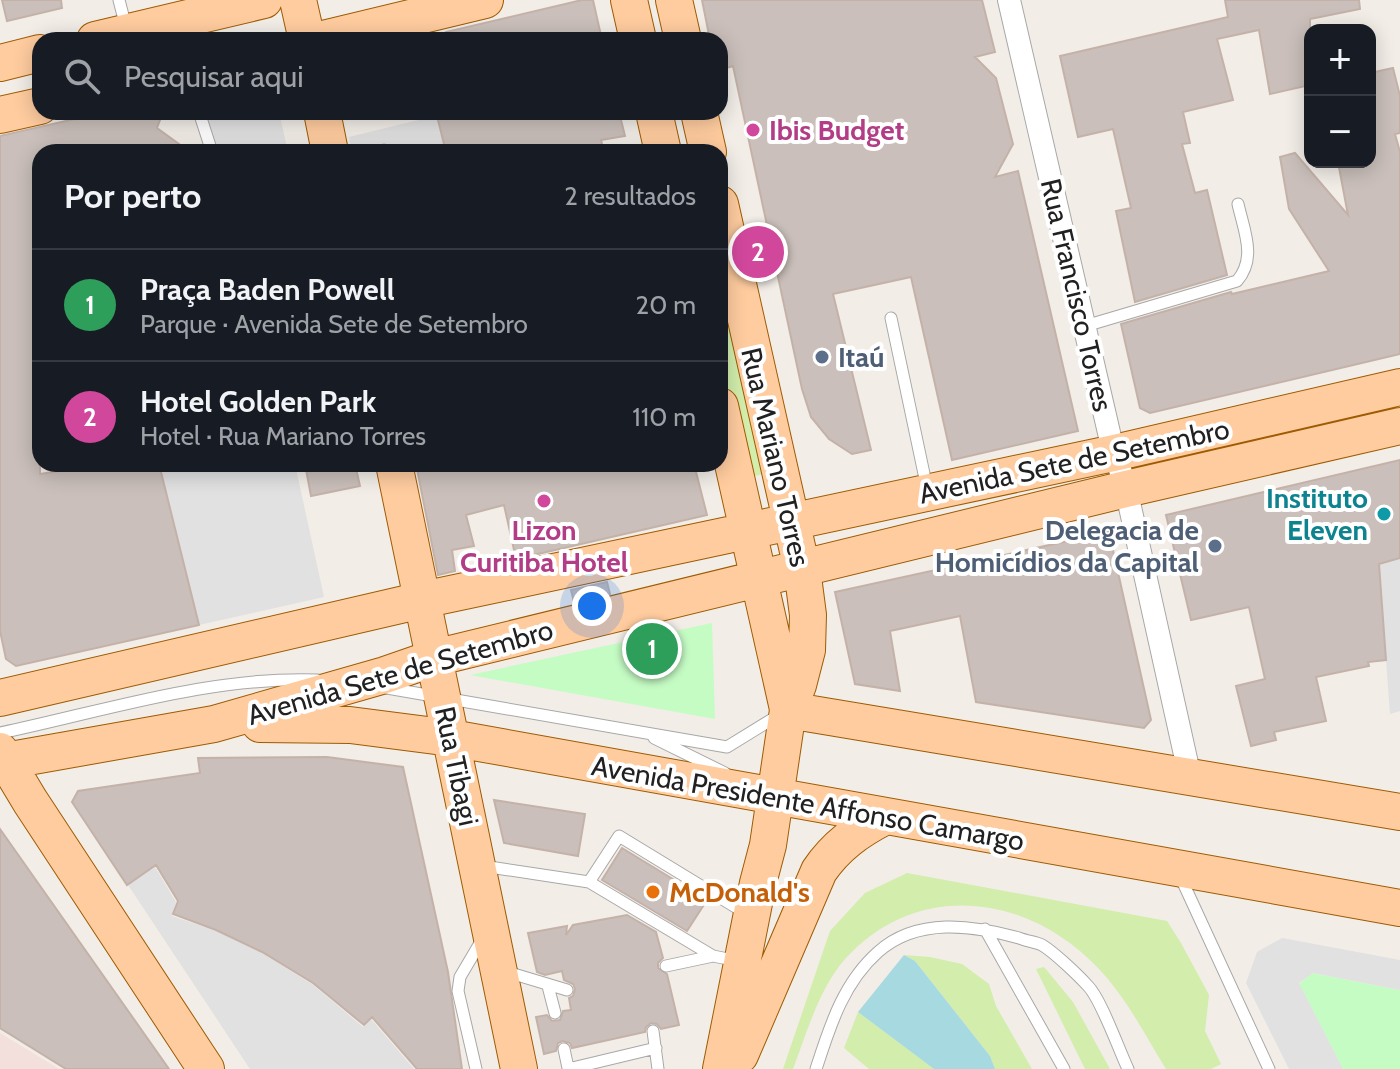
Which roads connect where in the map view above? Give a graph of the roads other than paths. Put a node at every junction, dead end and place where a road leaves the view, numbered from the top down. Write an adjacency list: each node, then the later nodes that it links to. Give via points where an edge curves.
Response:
1 (264, 0): 8 (main road)
2 (298, 0): 9 (main road)
3 (485, 0): 7 (main road)
4 (629, 0): 11 (main road)
5 (674, 0): 12 (main road)
6 (1009, 0): 28 (street, Rua Francisco Torres)
7 (397, 12): 10 (main road)
8 (114, 24)
9 (305, 32)
10 (341, 32)
11 (636, 32)
12 (681, 32)
13 (32, 55): 14 (main road)
14 (0, 63)
15 (32, 108): 16 (main road)
16 (0, 115)
17 (202, 120): 21 (lane)
18 (324, 120): 22 (main road)
19 (656, 120): 23 (main road)
20 (701, 120): 24 (main road)
21 (209, 144)
22 (328, 144)
23 (661, 144)
24 (706, 144)
25 (1238, 204): 28 (lane, via 1249,252 1247,269 1237,281)
26 (728, 240): 36 (main road, Rua Mariano Torres)
27 (891, 318): 35 (lane)
28 (1085, 326): 31 (street, Rua Francisco Torres)
29 (1400, 387): 31 (main road, Avenida Sete de Setembro)
30 (1400, 426): 34 (main road, Avenida Sete de Setembro)
31 (1114, 453): 34 (street, Rua Francisco Torres); 35 (main road, Avenida Sete de Setembro)
32 (728, 462): 37 (main road, Rua Mariano Torres)
33 (396, 472): 40 (main road, Rua Tibagi)
34 (1126, 489): 38 (main road, Avenida Sete de Setembro); 50 (street, Rua Francisco Torres)
35 (928, 493): 36 (main road, Avenida Sete de Setembro)
36 (791, 522): 37 (main road, Avenida Sete de Setembro); 38 (main road, Rua Mariano Torres)
37 (738, 533): 39 (main road, Rua Mariano Torres); 40 (main road, Avenida Sete de Setembro)
38 (802, 569): 39 (main road, Avenida Sete de Setembro); 45 (main road, Rua Mariano Torres, via 807,650)
39 (759, 579): 41 (main road, Avenida Sete de Setembro); 45 (main road, Rua Mariano Torres)
40 (422, 600): 41 (main road, Rua Tibagi); 44 (main road, Avenida Sete de Setembro)
41 (434, 658): 42 (main road, Avenida Sete de Setembro); 43 (main road, Rua Tibagi)
42 (356, 683): 43 (lane); 46 (main road, Avenida Sete de Setembro); 49 (lane, via 289,680 205,687)
43 (442, 696): 47 (lane); 48 (main road, Rua Tibagi)
44 (0, 698)
45 (788, 710): 47 (lane, via 727,747); 50 (main road); 51 (main road, Rua Mariano Torres)
46 (214, 724): 48 (main road, Avenida Presidente Affonso Camargo, via 350,725); 49 (main road, Avenida Sete de Setembro)
47 (643, 732): 51 (lane)
48 (451, 738): 51 (main road, Avenida Presidente Affonso Camargo); 54 (main road, Rua Tibagi)
49 (2, 748): 70 (main road)
50 (1190, 777): 52 (main road)
51 (775, 797): 53 (main road, Avenida Presidente Affonso Camargo); 58 (main road, Rua Mariano Torres)
52 (1400, 812)
53 (884, 817): 55 (main road, Avenida Presidente Affonso Camargo); 76 (main road, via 842,843 819,871)
54 (477, 865): 56 (lane); 59 (main road, Rua Tibagi)
55 (1176, 869): 57 (main road, Avenida Presidente Affonso Camargo); 80 (lane)
56 (589, 882): 58 (lane, via 619,836); 61 (lane)
57 (1400, 908)
58 (751, 916): 61 (main road, Rua Mariano Torres)
59 (490, 927): 63 (main road, Rua Tibagi); 71 (lane, via 460,977 458,991)
60 (985, 929): 77 (lane, via 919,930 879,951 839,1002); 78 (lane); 79 (lane, via 1042,945 1091,988)
61 (728, 959): 62 (lane); 75 (main road, Rua Mariano Torres)
62 (666, 966)
63 (499, 969): 64 (lane); 72 (main road, Rua Tibagi)
64 (548, 986): 65 (lane); 66 (lane)
65 (567, 990)
66 (555, 1013)
67 (653, 1031): 68 (lane)
68 (656, 1048): 73 (lane); 74 (lane)
69 (564, 1049): 73 (lane)
70 (206, 1069)
71 (476, 1069)
72 (519, 1069)
73 (568, 1069)
74 (658, 1069)
75 (721, 1069)
76 (734, 1069)
77 (816, 1069)
78 (1064, 1069)
79 (1128, 1069)
80 (1269, 1069)

